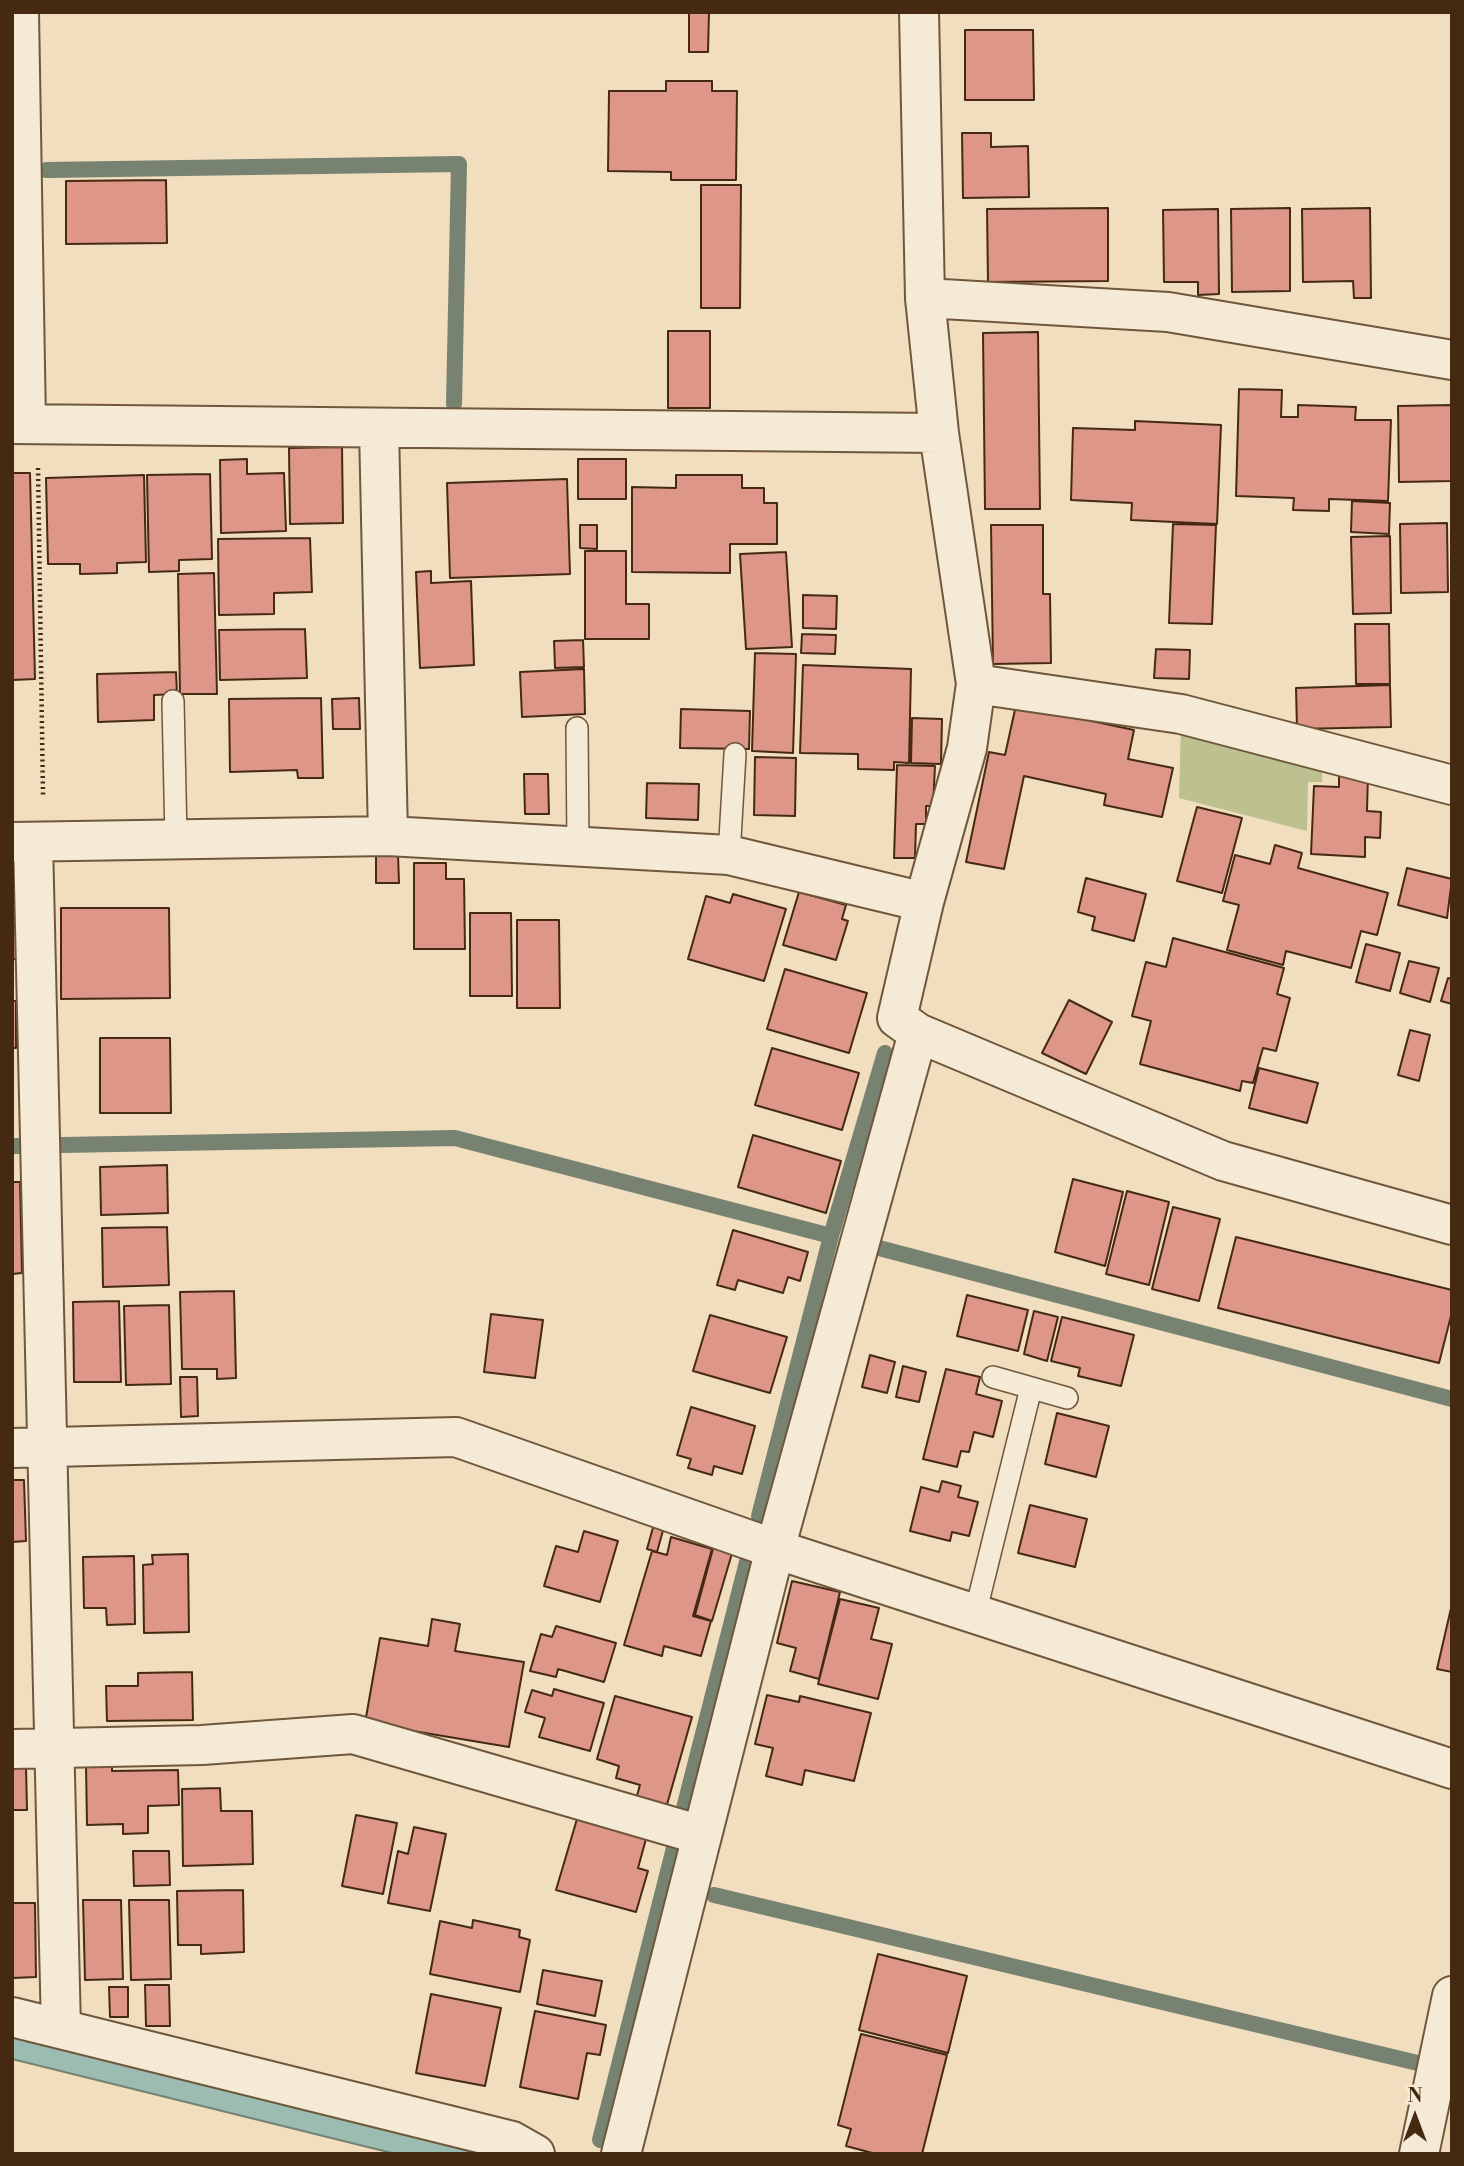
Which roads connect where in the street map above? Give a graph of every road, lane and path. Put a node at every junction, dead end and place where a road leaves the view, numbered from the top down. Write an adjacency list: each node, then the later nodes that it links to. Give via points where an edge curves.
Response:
1 (19, 12): 5 (street)
2 (919, 12): 3 (street)
3 (925, 298): 4 (street, via 1168,312); 7 (street)
4 (1452, 360)
5 (25, 424): 6 (street); 15 (path)
6 (379, 428): 7 (street); 13 (street)
7 (939, 433): 8 (street)
8 (976, 684): 12 (street, via 1181,713); 18 (street, via 967,748)
9 (173, 701): 14 (lane)
10 (577, 728): 16 (lane)
11 (735, 754): 17 (lane)
12 (1452, 785)
13 (388, 836): 14 (street); 16 (street)
14 (176, 839): 15 (street)
15 (30, 842): 24 (street)
16 (578, 846): 17 (street)
17 (729, 855): 18 (street)
18 (924, 902): 19 (street, via 897,1018)
19 (918, 1033): 20 (street, via 1223,1161); 25 (street)
20 (1452, 1225)
21 (993, 1377): 22 (lane)
22 (1031, 1388): 23 (lane); 26 (lane)
23 (1067, 1398)
24 (30, 1448): 25 (street, via 456,1437); 27 (street)
25 (775, 1549): 26 (street); 30 (street)
26 (975, 1614): 29 (street)
27 (54, 1748): 28 (street); 30 (street, via 202,1745 353,1734); 33 (street)
28 (12, 1749)
29 (1452, 1769)
30 (701, 1835): 35 (street)
31 (1452, 1996): 36 (street)
32 (12, 2017): 33 (street)
33 (61, 2029): 34 (street, via 512,2141)
34 (535, 2154)
35 (621, 2154)
36 (1419, 2154)

